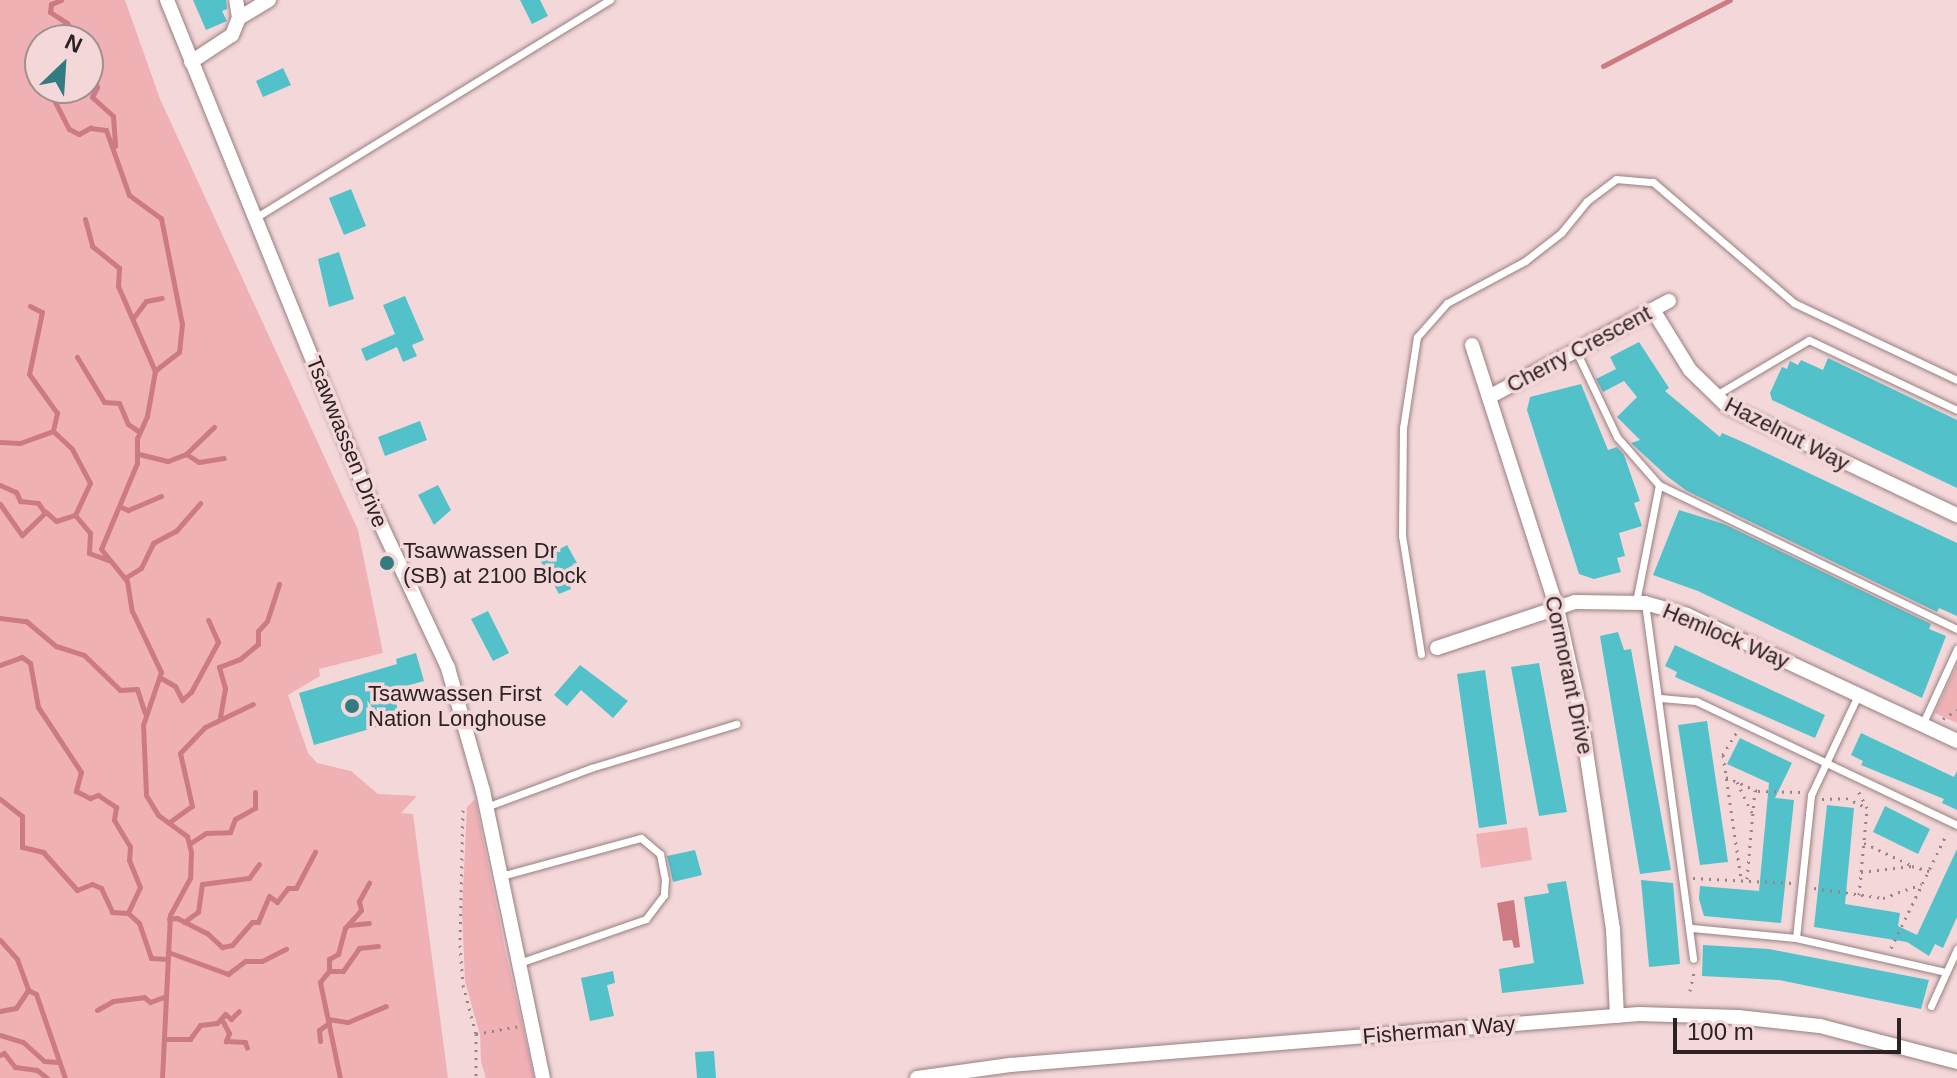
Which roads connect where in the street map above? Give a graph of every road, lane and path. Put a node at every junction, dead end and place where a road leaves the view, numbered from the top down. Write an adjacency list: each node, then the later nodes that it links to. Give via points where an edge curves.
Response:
1 (167, 0): 6 (street, Tsawwassen Drive)
2 (236, 0): 5 (street)
3 (269, 0): 5 (street)
4 (610, 0): 7 (lane)
5 (239, 18): 6 (street, via 226,41)
6 (191, 62): 7 (street, Tsawwassen Drive)
7 (255, 218): 39 (street, Tsawwassen Drive, via 368,497 448,668)
8 (1669, 301): 9 (street, Cherry Crescent)
9 (1653, 310): 11 (street, Cherry Crescent); 13 (street, Hazelnut Way, via 1690,370)
10 (1472, 345): 14 (street, Cormorant Drive)
11 (1576, 351): 14 (street, Cherry Crescent); 16 (lane, via 1617,437)
12 (1957, 380): 23 (lane, via 1794,303 1653,182 1616,179 1587,201 1561,233 1525,261 1447,303 1417,337 1403,428 1402,536)
13 (1714, 396): 15 (lane, via 1809,340); 17 (street, Hazelnut Way)
14 (1489, 397): 19 (street, Cormorant Drive)
15 (1957, 410)
16 (1659, 485): 18 (lane); 20 (lane)
17 (1957, 515)
18 (1640, 602): 19 (street, Hemlock Way, via 1599,600); 24 (street, Hemlock Way, via 1687,615); 25 (lane)
19 (1557, 608): 21 (street, Hemlock Way); 64 (street, Cormorant Drive, via 1598,818 1613,929)
20 (1957, 629)
21 (1437, 648)
22 (1957, 649): 30 (lane)
23 (1421, 654)
24 (1858, 695): 30 (street, Hemlock Way); 32 (lane)
25 (1660, 698): 28 (lane, via 1696,701); 49 (lane)
26 (1957, 710): 27 (path)
27 (1943, 719)
28 (1741, 722): 32 (lane); 34 (path, via 1723,752)
29 (736, 724): 39 (lane)
30 (1922, 725): 31 (street, Hemlock Way)
31 (1957, 741)
32 (1826, 763): 33 (lane); 56 (lane, via 1811,799)
33 (1854, 776): 40 (path, via 1853,787); 43 (lane)
34 (1726, 777): 35 (path); 50 (path)
35 (1737, 782): 36 (path); 42 (path, via 1740,798)
36 (1755, 790): 37 (path); 42 (path)
37 (1803, 792)
38 (1819, 798): 40 (path, via 1846,798)
39 (486, 807): 48 (street, Tsawwassen Drive)
40 (1867, 808): 44 (path)
41 (463, 810): 66 (path, via 460,945 463,985)
42 (1753, 814): 50 (path)
43 (1955, 824): 46 (path)
44 (1864, 843): 45 (path); 47 (path)
45 (1912, 866): 46 (path); 47 (path)
46 (1929, 871): 52 (path)
47 (1861, 872): 54 (path)
48 (501, 876): 60 (street, Tsawwassen Drive); 60 (lane, via 630,839 652,844 663,867 664,895 646,919)
49 (1685, 879): 50 (path); 55 (lane)
50 (1744, 879): 51 (path)
51 (1794, 884)
52 (1923, 884): 54 (path, via 1883,898); 58 (path)
53 (1810, 888): 54 (path)
54 (1859, 895)
55 (1692, 928): 56 (lane); 59 (lane)
56 (1796, 938): 58 (lane)
57 (1957, 949): 61 (lane)
58 (1890, 957): 61 (lane)
59 (1693, 959): 62 (path)
60 (519, 963): 65 (street, Tsawwassen Drive)
61 (1946, 972): 63 (lane)
62 (1690, 991)
63 (1931, 1006)
64 (1617, 1016): 67 (street, Fisherman Way, via 1779,1020 1853,1032); 70 (street, Fisherman Way, via 1010,1065)
65 (531, 1024): 66 (path); 69 (street, Tsawwassen Drive)
66 (476, 1034): 68 (path)
67 (1957, 1062)
68 (476, 1078)
69 (543, 1078)
70 (917, 1078)

